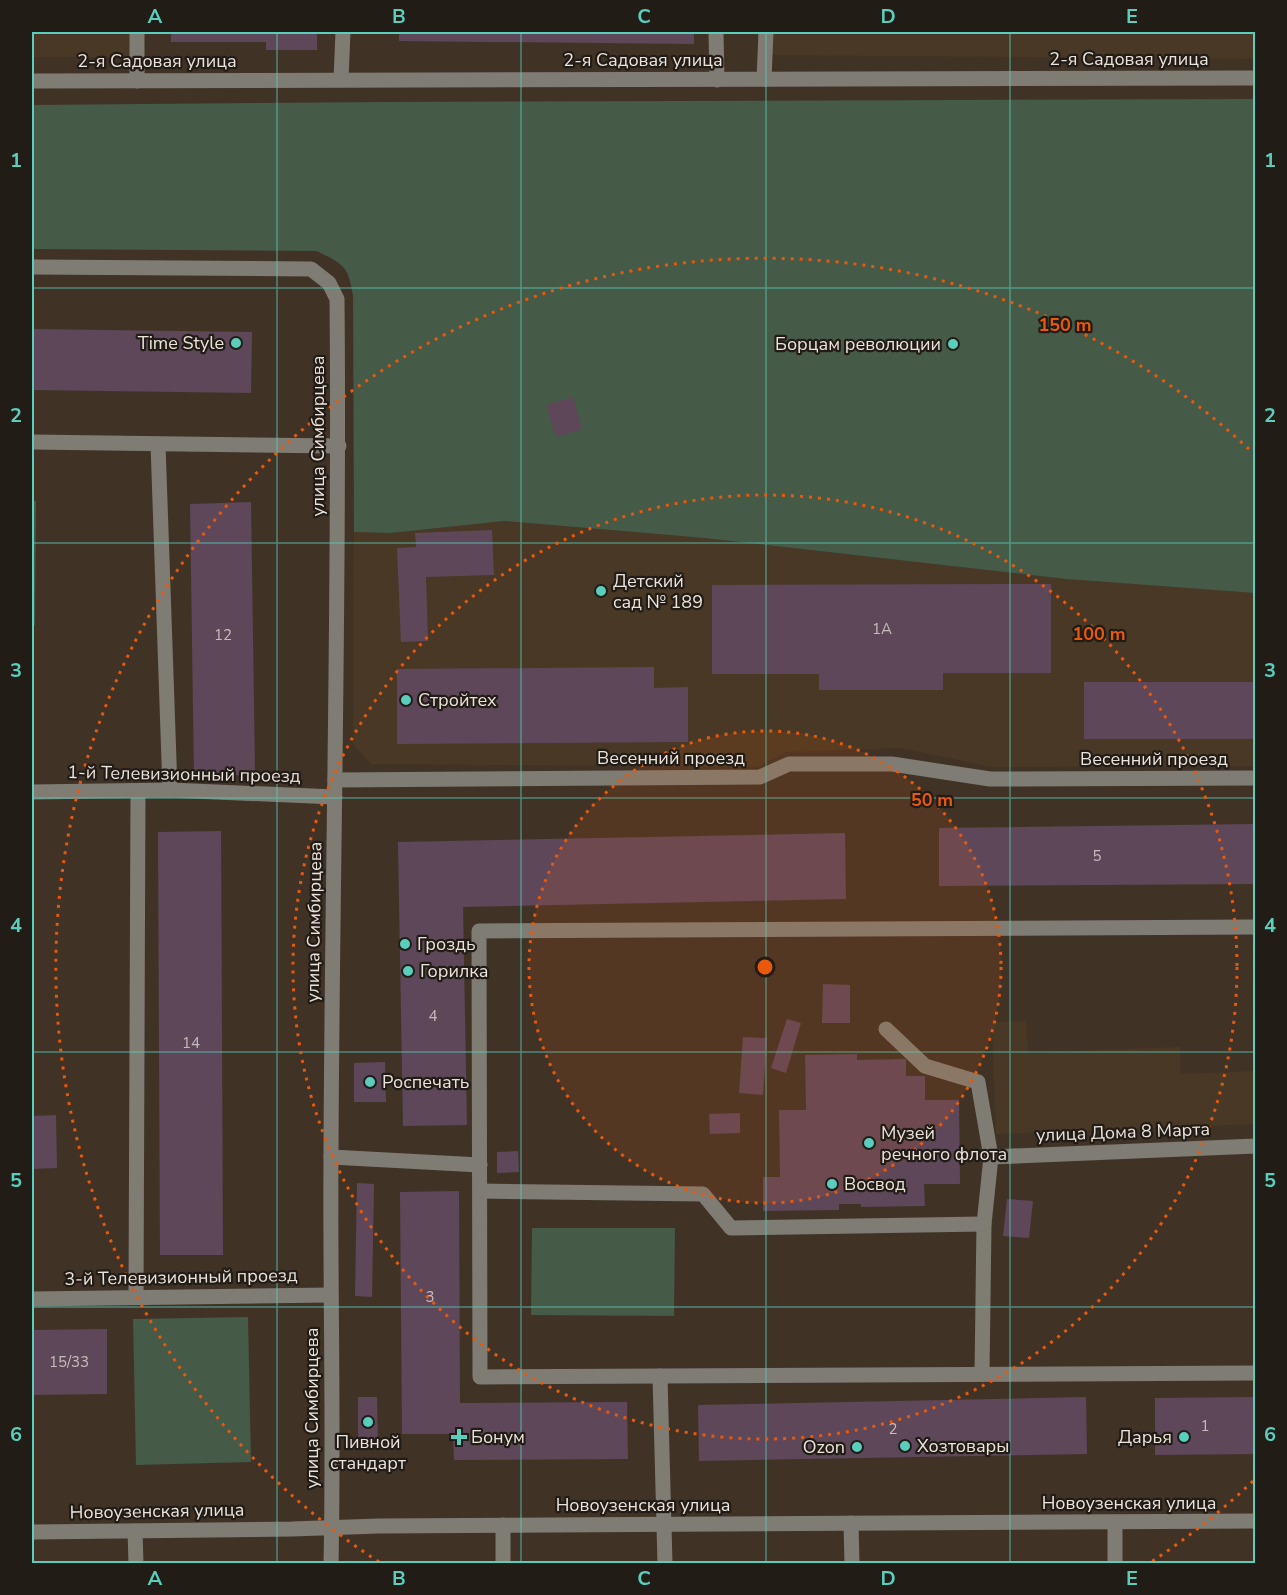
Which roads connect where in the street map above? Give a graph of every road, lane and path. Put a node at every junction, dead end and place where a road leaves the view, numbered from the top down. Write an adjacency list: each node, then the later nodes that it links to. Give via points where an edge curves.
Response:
1 (137, 32): 9 (street)
2 (343, 32): 10 (street)
3 (716, 32): 6 (street)
4 (766, 32): 7 (street)
5 (1256, 78): 7 (street, 2-я Садовая улица)
6 (717, 80): 7 (street, 2-я Садовая улица); 10 (street, 2-я Садовая улица)
7 (764, 80)
8 (32, 81): 9 (street, 2-я Садовая улица)
9 (137, 81): 10 (street, 2-я Садовая улица)
10 (341, 81)
11 (32, 267): 14 (street, улица Симбирцева, via 311,269 328,283 337,299)
12 (32, 442): 13 (street)
13 (158, 444): 14 (street); 17 (street)
14 (339, 446): 16 (street, улица Симбирцева)
15 (1256, 778): 16 (street, Весенний проезд, via 990,779 892,764 789,764 760,777)
16 (335, 780): 20 (street, улица Симбирцева)
17 (170, 790): 18 (street, 1-й Телевизионный проезд); 20 (street, 1-й Телевизионный проезд)
18 (138, 791): 19 (street, 1-й Телевизионный проезд); 30 (street)
19 (32, 792)
20 (335, 797): 24 (street, улица Симбирцева)
21 (1256, 927): 26 (street, via 479,931)
22 (886, 1029): 25 (street, via 925,1066 978,1082)
23 (1256, 1146): 25 (street, улица Дома 8 Марта)
24 (331, 1157): 26 (street); 29 (street, улица Симбирцева)
25 (991, 1157): 28 (street)
26 (480, 1165): 27 (street)
27 (480, 1191): 28 (street, via 703,1194 731,1228); 34 (street, via 480,1377)
28 (984, 1224): 33 (street)
29 (331, 1295): 30 (street, 3-й Телевизионный проезд); 40 (street, улица Симбирцева)
30 (136, 1297): 31 (street, 3-й Телевизионный проезд)
31 (32, 1299)
32 (1256, 1373): 33 (street)
33 (981, 1374): 34 (street)
34 (660, 1376): 37 (street)
35 (1256, 1521): 36 (street, Новоузенская улица)
36 (1115, 1522): 38 (street, Новоузенская улица); 48 (street)
37 (664, 1524): 38 (street, Новоузенская улица); 39 (street, Новоузенская улица); 46 (street)
38 (851, 1524): 47 (street)
39 (503, 1525): 40 (street, Новоузенская улица); 45 (street)
40 (331, 1527): 41 (street, Новоузенская улица); 44 (street, улица Симбирцева)
41 (135, 1531): 42 (street, Новоузенская улица); 43 (street)
42 (32, 1532)
43 (136, 1563)
44 (331, 1563)
45 (502, 1563)
46 (665, 1563)
47 (852, 1563)
48 (1115, 1563)

